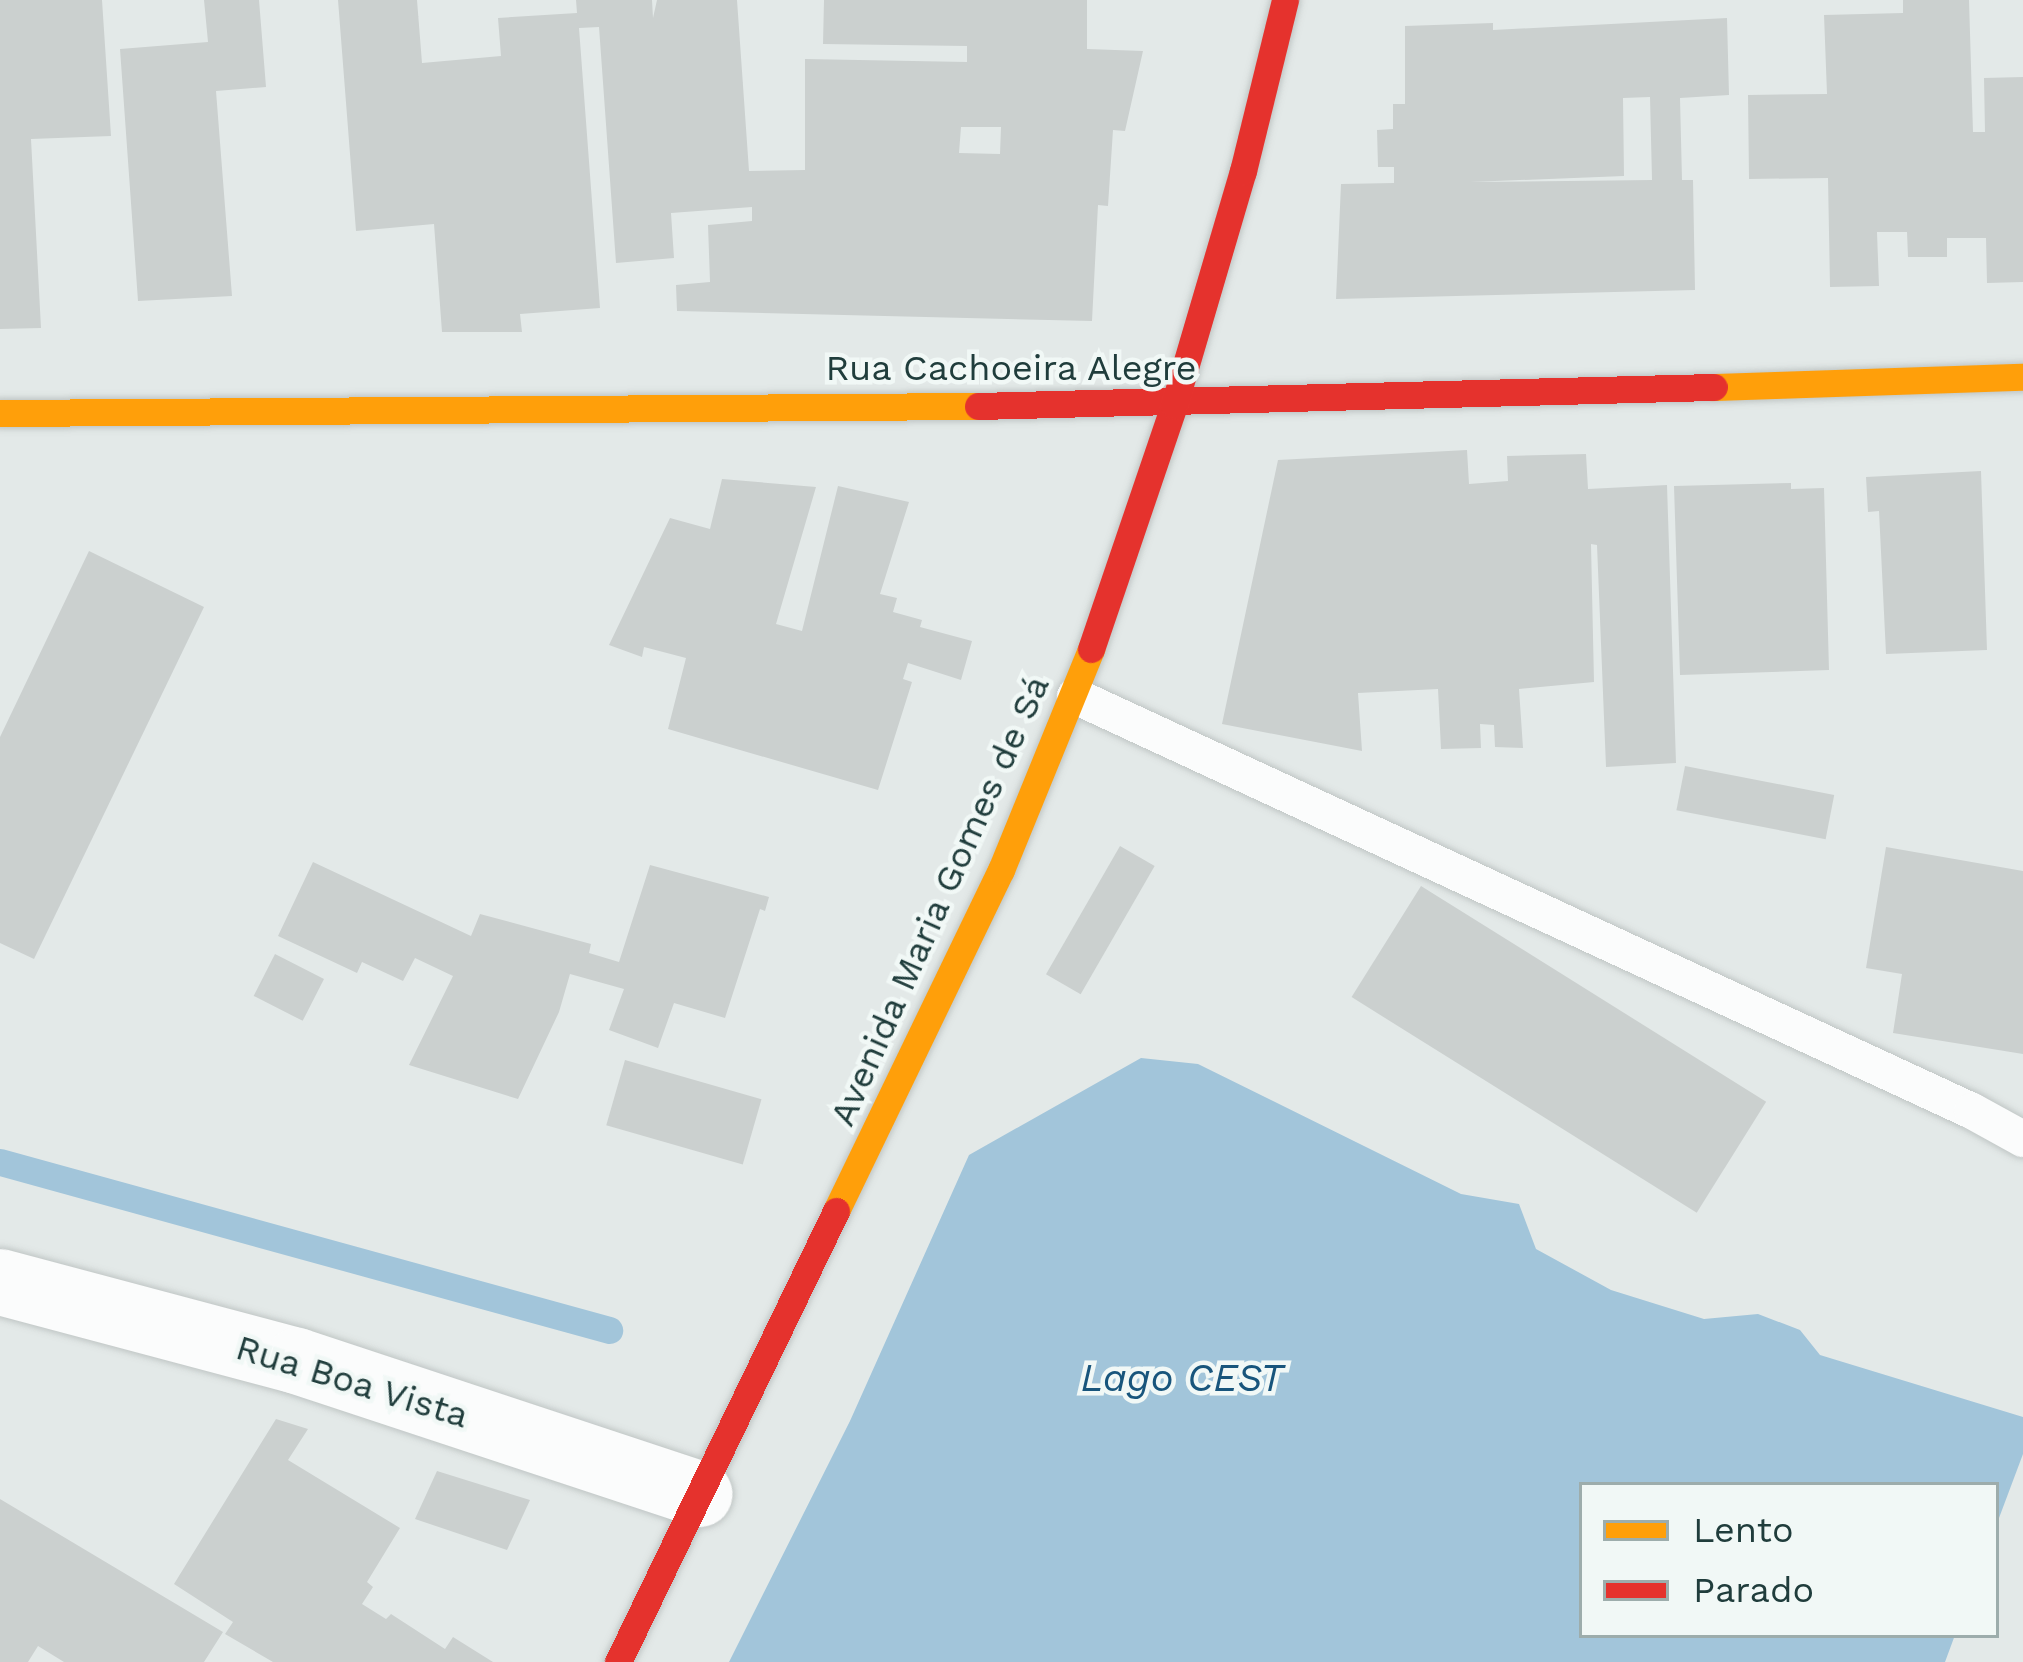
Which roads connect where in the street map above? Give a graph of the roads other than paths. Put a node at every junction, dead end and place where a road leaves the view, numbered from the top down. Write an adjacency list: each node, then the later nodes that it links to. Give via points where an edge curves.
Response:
1 (1285, 0): 3 (street, Avenida Maria Gomes de Sá)
2 (2023, 377): 3 (street, Rua Cachoeira Alegre)
3 (1174, 405): 4 (street, Rua Cachoeira Alegre); 5 (street, Avenida Maria Gomes de Sá)
4 (0, 413)
5 (1075, 696): 6 (lane); 8 (street, Avenida Maria Gomes de Sá, via 1001,870)
6 (2023, 1139)
7 (0, 1282): 8 (street, Rua Boa Vista, via 297,1361)
8 (700, 1494): 9 (street, Avenida Maria Gomes de Sá)
9 (618, 1662)

